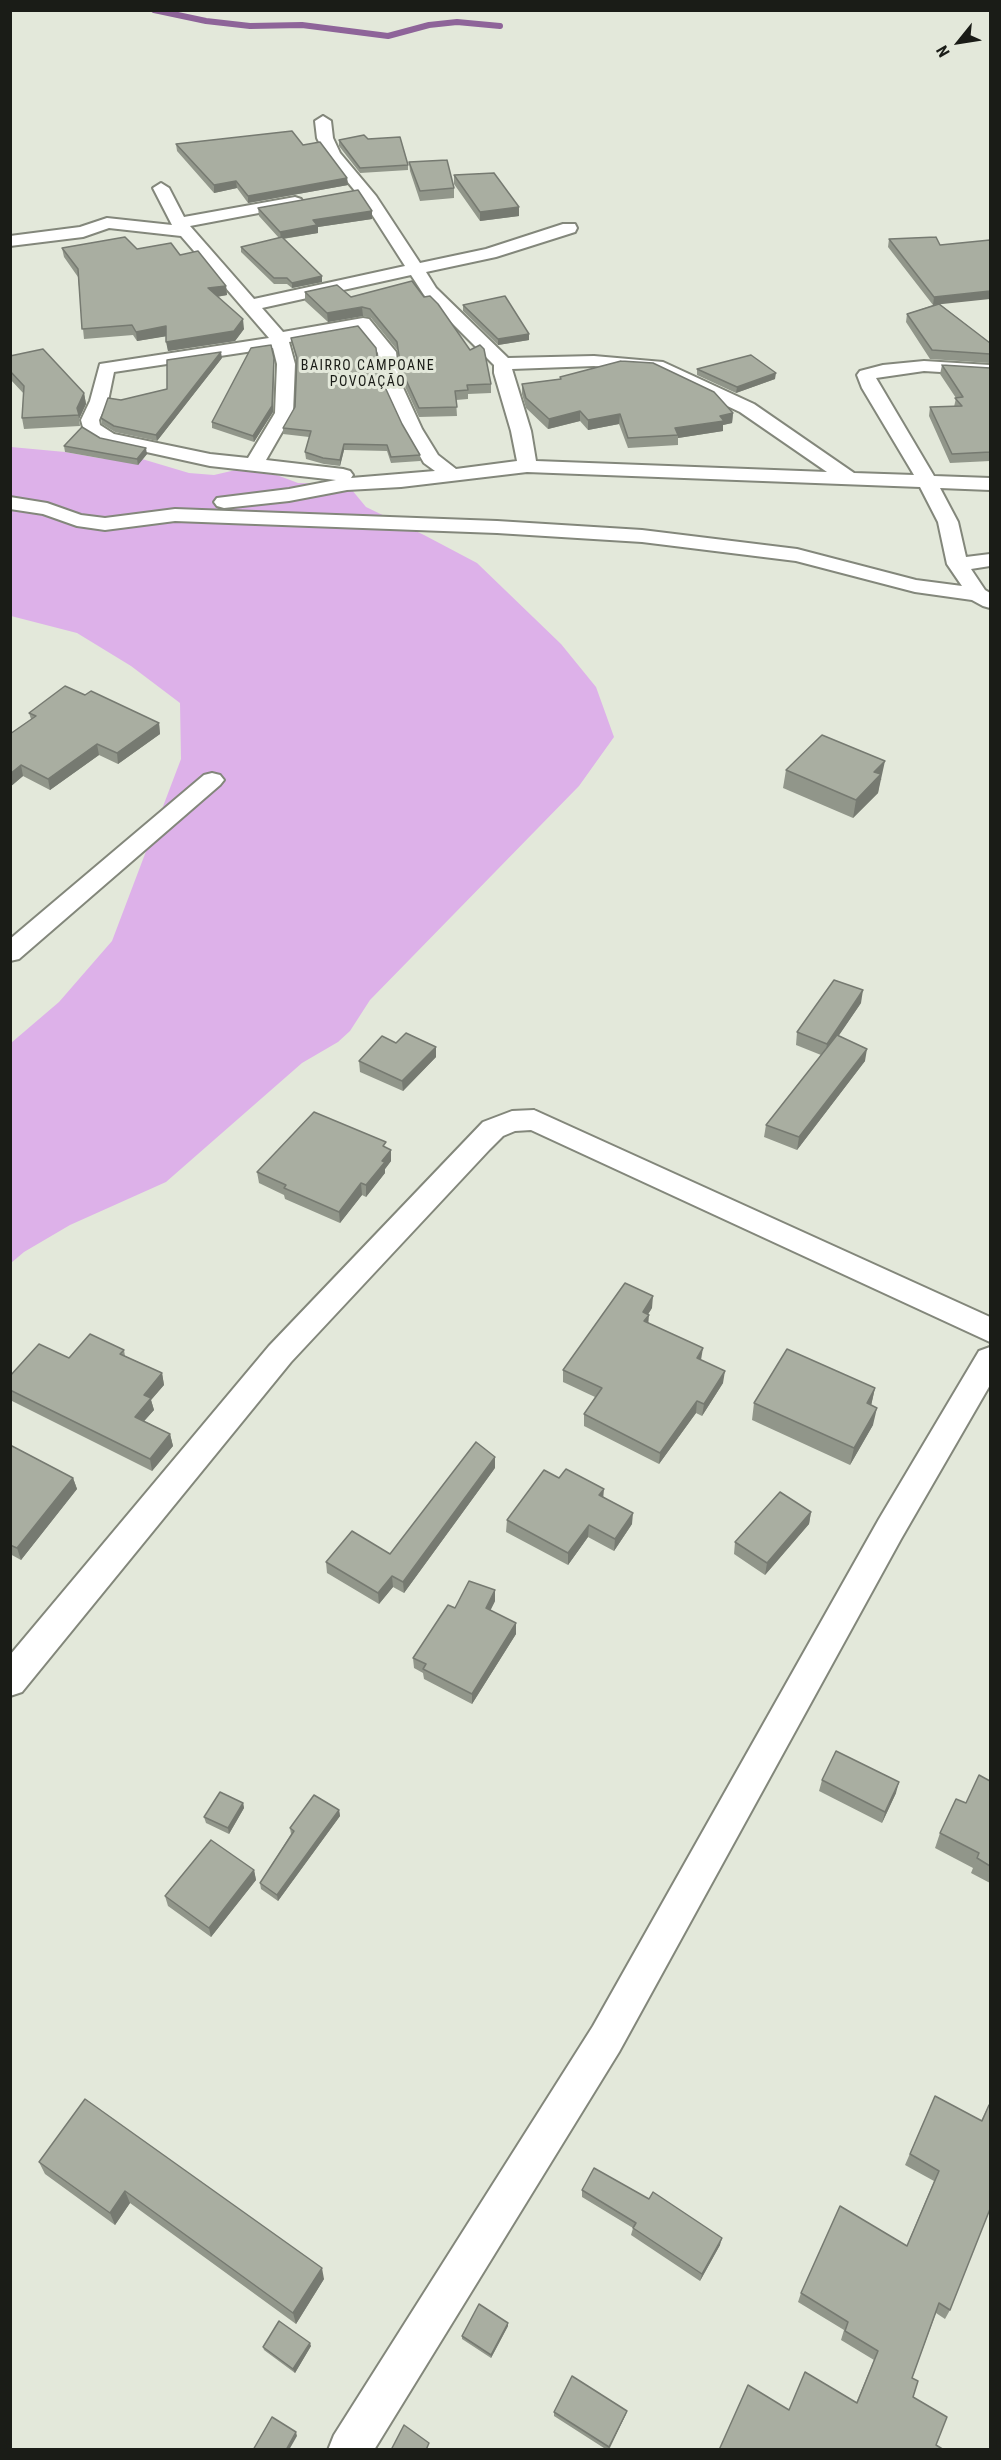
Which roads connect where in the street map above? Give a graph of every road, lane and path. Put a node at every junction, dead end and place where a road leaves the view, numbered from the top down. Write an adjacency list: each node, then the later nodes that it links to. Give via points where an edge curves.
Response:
1 (323, 120): 3 (street, via 325,138 333,154)
2 (161, 188): 6 (street)
3 (362, 190): 4 (street); 9 (street)
4 (339, 194)
5 (316, 198): 6 (street)
6 (183, 227): 8 (street, via 107,223 83,232); 10 (street)
7 (569, 228): 9 (street, via 490,253)
8 (10, 241)
9 (414, 268): 10 (street); 12 (street, via 430,291)
10 (252, 304): 11 (street)
11 (279, 340): 14 (street, via 286,364 284,413); 14 (street, via 106,368 99,401 90,420 91,427 108,438); 16 (street, via 363,323 387,352 390,379 413,429 431,459)
12 (503, 364): 15 (street); 17 (street, via 594,361 657,366 747,408)
13 (990, 370): 19 (street, via 924,366 866,375)
14 (253, 466): 18 (street)
15 (527, 466): 16 (street); 17 (street)
16 (452, 475): 18 (street)
17 (849, 478): 19 (street)
18 (401, 481): 22 (street, via 347,484 221,502)
19 (928, 483): 20 (street); 24 (street, via 948,522)
20 (990, 484)
21 (10, 503): 22 (street, via 105,524)
22 (175, 515): 25 (street, via 642,536 797,555 915,586)
23 (990, 560): 24 (street)
24 (957, 564): 25 (street)
25 (984, 598)
26 (212, 780): 27 (street)
27 (10, 953)
28 (990, 1330): 30 (street, via 534,1120 512,1121 493,1129 480,1142 280,1354)
29 (990, 1359): 31 (street, via 606,2039)
30 (10, 1681)
31 (349, 2450)

